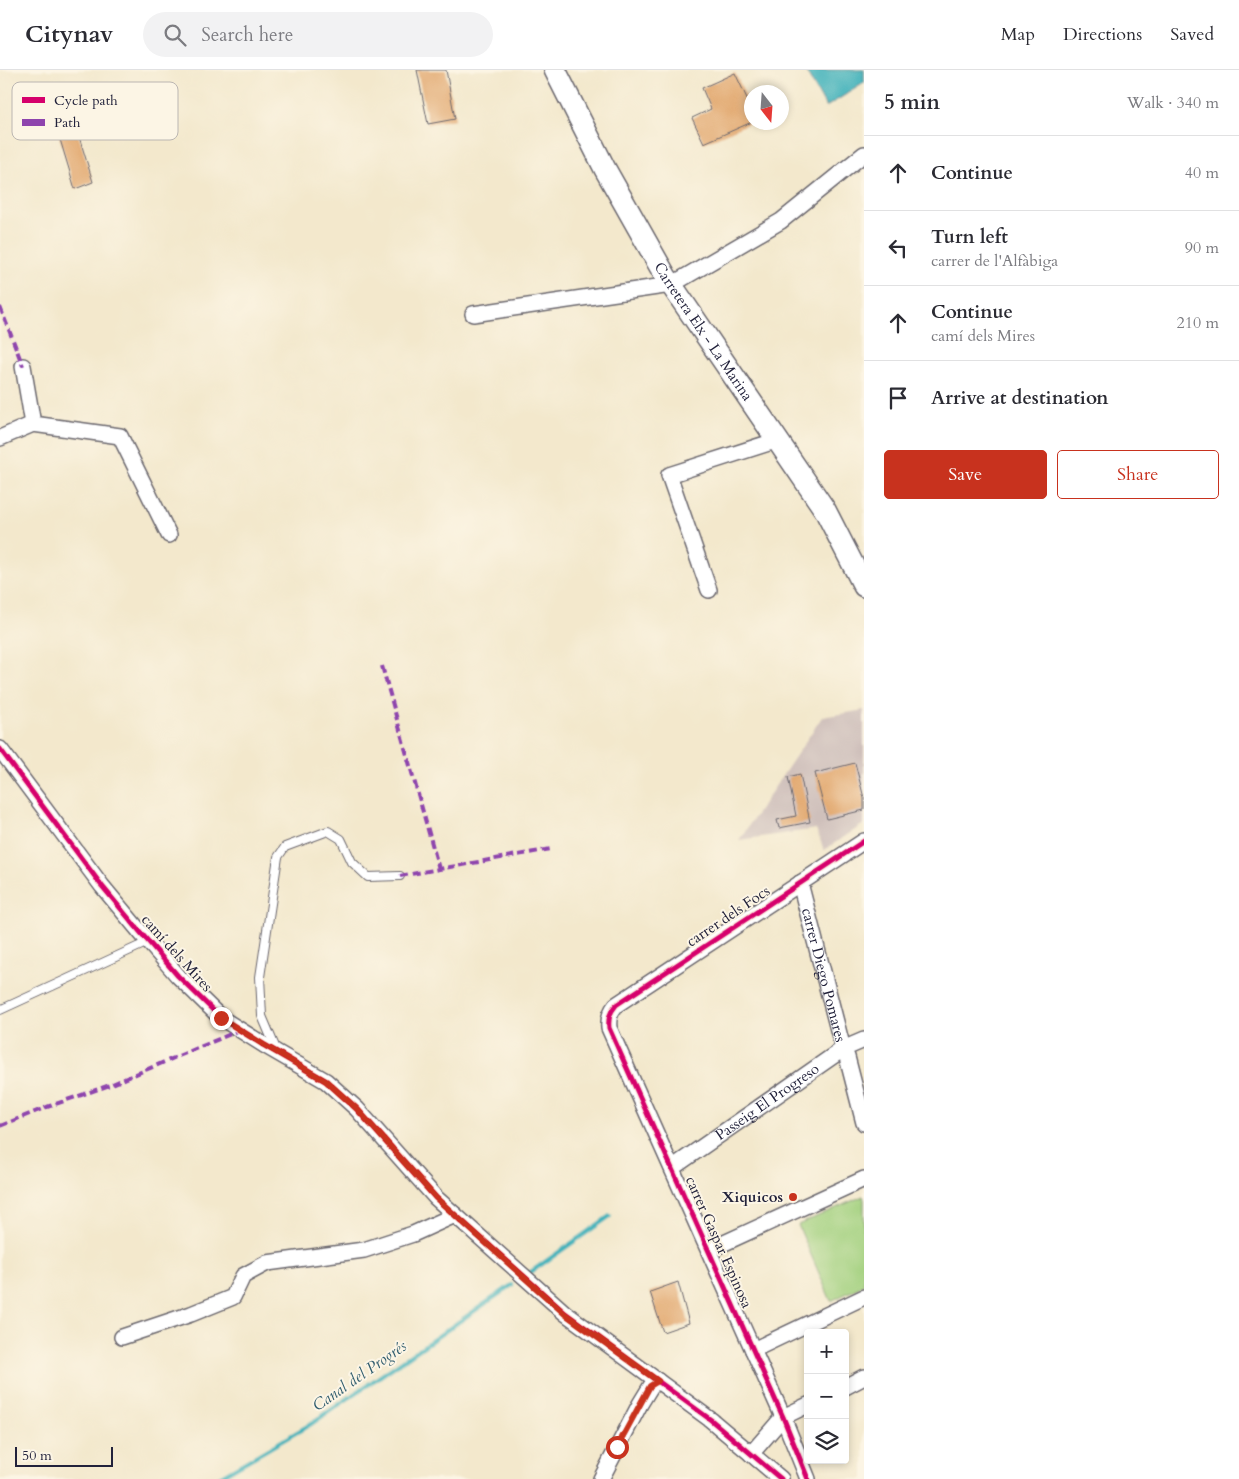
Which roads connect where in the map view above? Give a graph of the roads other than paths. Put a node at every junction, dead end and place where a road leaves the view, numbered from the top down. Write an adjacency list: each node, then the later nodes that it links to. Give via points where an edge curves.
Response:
1 (555, 70): 3 (main road, Carretera Elx - La Marina, via 605,169)
2 (864, 154): 3 (street, via 781,221)
3 (671, 285): 4 (street); 8 (main road, Carretera Elx - La Marina)
4 (473, 314)
5 (23, 366): 6 (street)
6 (33, 424): 7 (street); 9 (street, via 120,436)
7 (0, 438)
8 (778, 440): 10 (main road, Carretera Elx - La Marina, via 825,510); 11 (street, via 669,475)
9 (169, 536)
10 (864, 586)
11 (709, 590)
12 (0, 749): 16 (street, camí dels Mires)
13 (864, 841): 15 (street, carrer dels Focs)
14 (400, 876): 21 (lane, via 368,877 352,862 341,839 328,831 285,847 278,857 260,977 262,1016)
15 (800, 883): 18 (street, carrer dels Focs, via 616,1005); 20 (street, carrer Diego Pomares)
16 (148, 942): 17 (lane); 21 (street, camí dels Mires, via 221,1018)
17 (0, 1010)
18 (609, 1015): 23 (street, carrer Gaspar Espinosa, via 609,1028)
19 (864, 1040): 20 (street, Passeig El Progreso)
20 (843, 1049): 22 (street, carrer Diego Pomares); 23 (street, Passeig El Progreso)
21 (278, 1054): 25 (street, camí dels Mires, via 326,1081 357,1109)
22 (864, 1123)
23 (672, 1168): 26 (street, carrer Gaspar Espinosa)
24 (864, 1180): 26 (street)
25 (455, 1215): 28 (street, via 413,1234 364,1250 267,1263 243,1276 233,1297); 31 (street, camí dels Mires, via 565,1314)
26 (709, 1250): 29 (street, carrer Gaspar Espinosa)
27 (864, 1297): 29 (street)
28 (122, 1337)
29 (753, 1350): 34 (street, carrer Gaspar Espinosa)
30 (864, 1378): 32 (street)
31 (658, 1381): 35 (street, camí dels Mires); 36 (street, via 650,1386)
32 (849, 1385)
33 (804, 1407): 34 (street)
34 (783, 1417): 35 (street); 38 (street, carrer Gaspar Espinosa)
35 (751, 1454): 37 (street, camí dels Mires)
36 (601, 1479)
37 (781, 1479)
38 (808, 1479)

